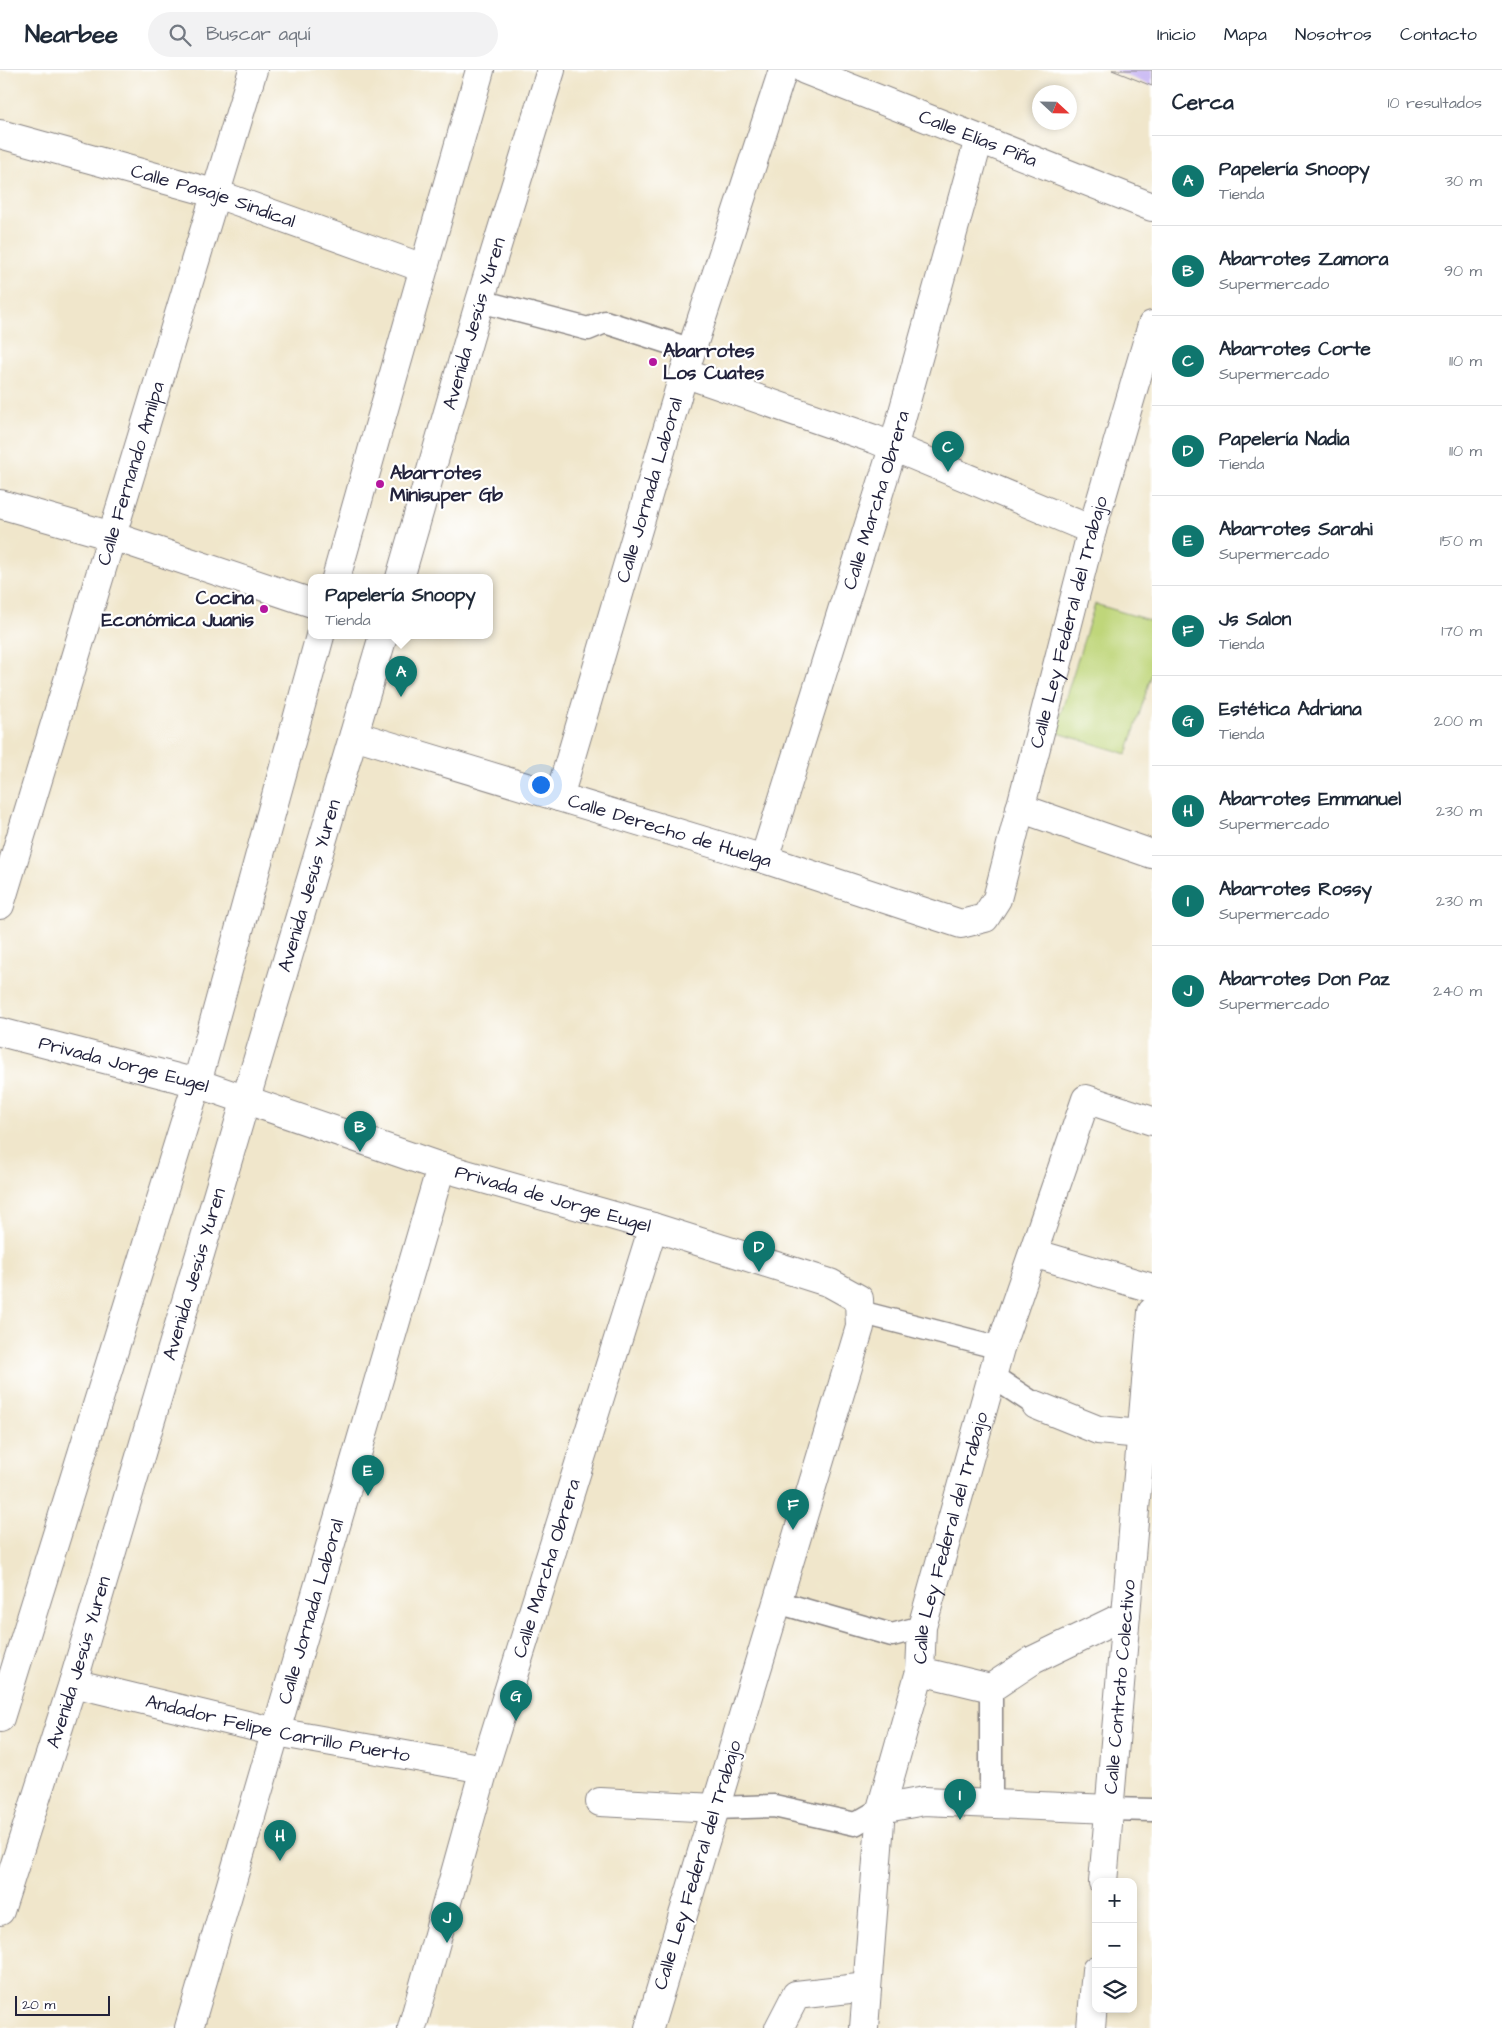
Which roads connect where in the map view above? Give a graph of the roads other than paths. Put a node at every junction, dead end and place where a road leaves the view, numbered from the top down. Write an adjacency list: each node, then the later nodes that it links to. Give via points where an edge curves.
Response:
1 (253, 70): 8 (street, Calle Fernando Amilpa)
2 (480, 70): 10 (street)
3 (551, 70): 11 (street, Avenida Jesús Yuren)
4 (783, 70): 13 (street, Calle Jornada Laboral)
5 (805, 70): 7 (street, Calle Elías Piña)
6 (0, 134): 8 (street, Calle Pasaje Sindical)
7 (979, 139): 9 (street, Calle Elías Piña); 14 (street, Calle Marcha Obrera)
8 (217, 194): 10 (street, Calle Pasaje Sindical); 17 (street, Calle Fernando Amilpa)
9 (1152, 207)
10 (423, 268): 18 (street)
11 (480, 302): 13 (street, via 588,329 605,322); 19 (street, Avenida Jesús Yuren)
12 (1152, 325): 16 (street, Calle Ley Federal del Trabajo)
13 (688, 362): 14 (street); 24 (street, Calle Jornada Laboral)
14 (893, 448): 16 (street); 27 (street, Calle Marcha Obrera)
15 (0, 504): 17 (street)
16 (1092, 530): 25 (street, Calle Ley Federal del Trabajo)
17 (112, 536): 20 (street); 28 (street, Calle Fernando Amilpa)
18 (337, 574)
19 (401, 574)
20 (308, 601)
21 (319, 639): 31 (street)
22 (382, 639): 23 (street, Avenida Jesús Yuren)
23 (354, 735): 24 (street, Calle Derecho de Huelga); 32 (street, Avenida Jesús Yuren)
24 (560, 797): 27 (street, Calle Derecho de Huelga)
25 (1020, 808): 26 (street); 29 (street, Calle Ley Federal del Trabajo, via 997,899)
26 (1146, 852)
27 (764, 860): 29 (street, Calle Derecho de Huelga, via 961,924)
28 (0, 906)
29 (985, 918)
30 (0, 1032): 31 (street, Privada Jorge Eugel)
31 (197, 1083): 32 (street, Privada Jorge Eugel); 50 (street)
32 (245, 1099): 34 (street, Privada de Jorge Eugel); 48 (street, Avenida Jesús Yuren)
33 (1152, 1121): 36 (street, Calle Ley Federal del Trabajo, via 1086,1099)
34 (441, 1167): 35 (street, Privada de Jorge Eugel); 51 (street, Calle Jornada Laboral)
35 (653, 1227): 38 (street, Privada de Jorge Eugel, via 830,1283); 52 (street, Calle Marcha Obrera)
36 (1033, 1253): 37 (street); 40 (street, Calle Ley Federal del Trabajo)
37 (1152, 1288)
38 (859, 1305): 40 (street); 44 (street, Calle Ley Federal del Trabajo, via 860,1327)
39 (1152, 1312): 43 (street, Calle Contrato Colectivo)
40 (1000, 1348): 41 (street, Calle Ley Federal del Trabajo)
41 (992, 1376): 42 (street); 46 (street, Calle Ley Federal del Trabajo)
42 (1036, 1404): 43 (street, via 1098,1430)
43 (1141, 1434): 45 (street, Calle Contrato Colectivo)
44 (777, 1602): 46 (street, via 892,1636); 55 (street, Calle Ley Federal del Trabajo)
45 (1126, 1614): 49 (street, via 1033,1660); 57 (street, Calle Contrato Colectivo)
46 (922, 1627): 47 (street, Calle Ley Federal del Trabajo)
47 (920, 1672): 49 (street); 56 (street, Calle Ley Federal del Trabajo)
48 (73, 1683): 51 (street, Andador Felipe Carrillo Puerto); 60 (street, Avenida Jesús Yuren)
49 (990, 1688): 54 (street)
50 (3, 1701)
51 (276, 1732): 52 (street, Andador Felipe Carrillo Puerto); 63 (street, Calle Jornada Laboral)
52 (484, 1769): 64 (street, Calle Marcha Obrera)
53 (600, 1802): 55 (street)
54 (991, 1803): 56 (street, via 924,1801); 57 (street)
55 (715, 1808): 56 (street, via 774,1806 855,1824); 65 (street, Calle Ley Federal del Trabajo)
56 (881, 1809): 61 (street, Calle Ley Federal del Trabajo)
57 (1110, 1809): 58 (street); 59 (street, Calle Contrato Colectivo)
58 (1152, 1810)
59 (1103, 1878)
60 (0, 1911)
61 (867, 1987): 66 (street, via 796,1995); 67 (street, Calle Ley Federal del Trabajo)
62 (1092, 2013): 68 (street)
63 (189, 2028)
64 (412, 2028)
65 (649, 2028)
66 (779, 2028)
67 (864, 2028)
68 (1091, 2028)

